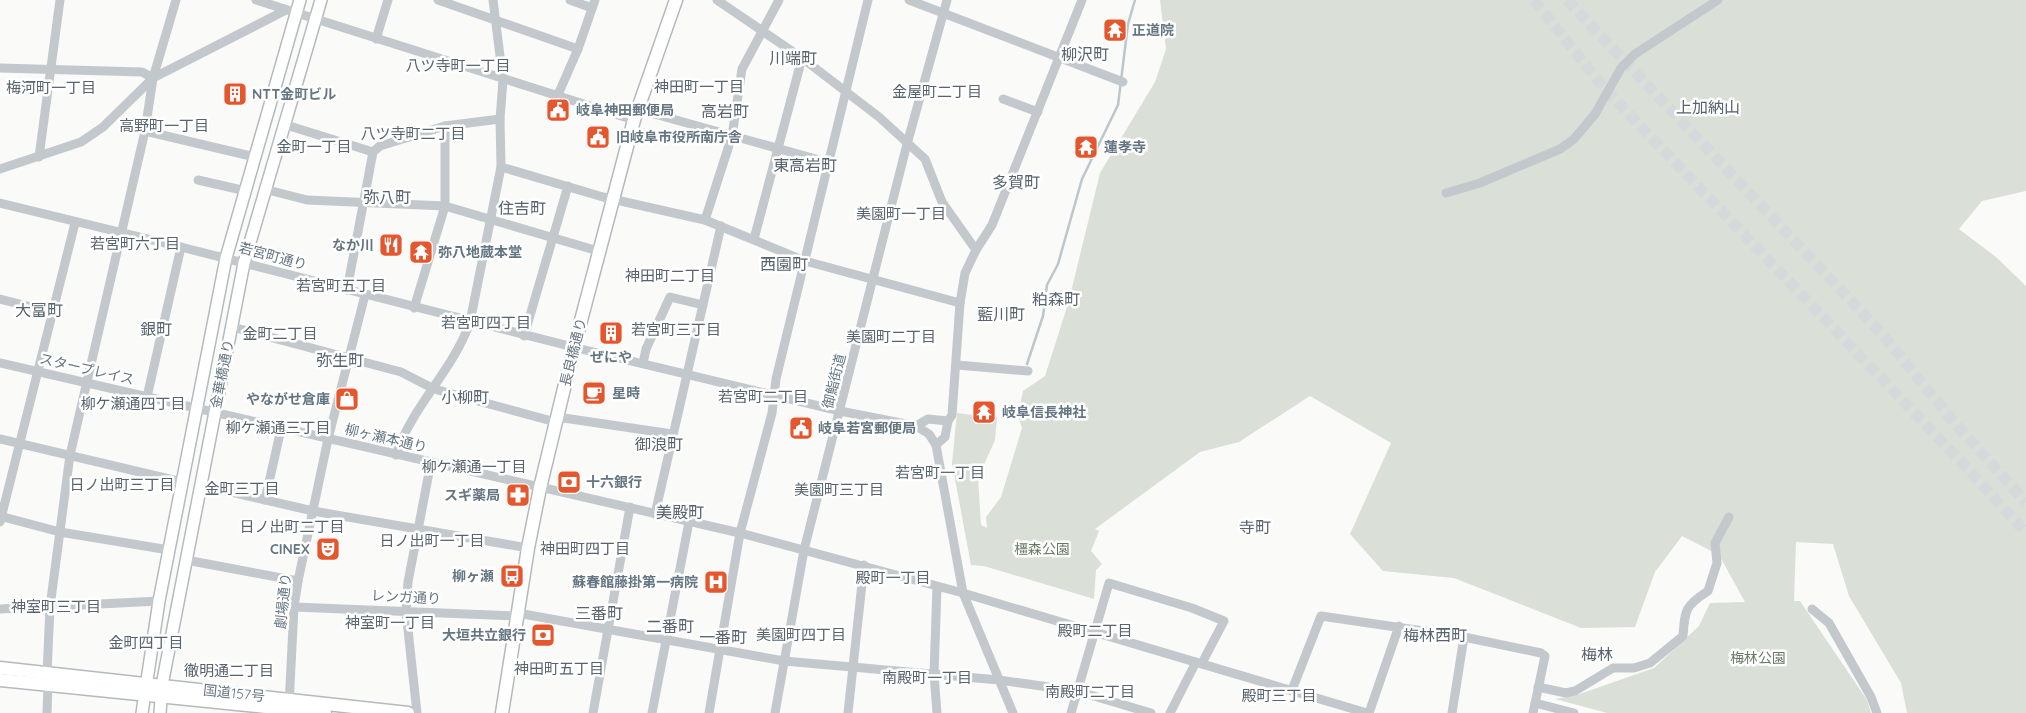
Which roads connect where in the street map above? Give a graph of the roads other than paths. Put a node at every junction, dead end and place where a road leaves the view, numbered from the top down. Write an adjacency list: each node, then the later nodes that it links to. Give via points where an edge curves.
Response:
1 (60, 0): 30 (street)
2 (176, 0): 31 (street)
3 (256, 0): 20 (street)
4 (300, 0): 20 (main road, 金華橋通り)
5 (322, 0): 22 (main road, 金華橋通り)
6 (388, 0): 25 (street)
7 (438, 0): 23 (street)
8 (493, 0): 23 (street)
9 (570, 0): 19 (street)
10 (676, 0): 40 (highway, 長良橋通り)
11 (683, 0): 37 (highway, 長良橋通り)
12 (718, 0): 24 (street)
13 (779, 0): 24 (street)
14 (868, 0): 34 (street)
15 (909, 0): 21 (street)
16 (947, 0): 21 (street, 御鮨街道)
17 (1082, 0): 28 (street)
18 (1718, 0): 57 (street, via 1635,54 1621,68 1594,114 1574,139 1560,149)
19 (594, 4): 26 (street)
20 (291, 12): 22 (street); 31 (street); 49 (main road, 金華橋通り)
21 (943, 12): 28 (street); 45 (street, 御鮨街道)
22 (316, 19): 25 (street); 41 (main road, 金華橋通り)
23 (495, 20): 26 (street); 32 (street)
24 (762, 29): 27 (street); 44 (street, via 742,69)
25 (376, 39): 32 (street)
26 (578, 49): 35 (street)
27 (802, 58): 34 (street); 46 (street)
28 (1059, 58): 33 (street); 38 (street)
29 (0, 68): 30 (street)
30 (51, 70): 31 (street, via 142,72); 48 (street)
31 (153, 78): 43 (street); 48 (street, via 103,127 81,142)
32 (502, 80): 35 (street); 39 (street)
33 (1123, 82)
34 (845, 92): 45 (street); 50 (street)
35 (557, 97): 40 (street)
36 (1003, 99): 38 (street)
37 (644, 111): 44 (street); 58 (highway, 長良橋通り)
38 (1038, 112): 70 (street, via 992,225)
39 (500, 119): 42 (street); 51 (street)
40 (634, 120): 58 (highway, 長良橋通り)
41 (283, 124): 47 (street); 55 (main road, 金華橋通り)
42 (445, 126): 47 (street, via 380,146); 61 (street)
43 (145, 131): 49 (street); 66 (street)
44 (732, 136): 46 (street); 63 (street)
45 (908, 144): 70 (street, via 925,159 942,202); 75 (street, 御鮨街道)
46 (779, 149): 50 (street); 68 (street)
47 (373, 152): 59 (street)
48 (39, 157): 52 (street)
49 (255, 157): 56 (main road, 金華橋通り)
50 (830, 163): 73 (street)
51 (501, 166): 54 (street); 62 (street)
52 (0, 168)
53 (198, 180): 56 (street)
54 (568, 186): 58 (street); 67 (street)
55 (264, 189): 59 (street, via 307,200); 74 (main road, 金華橋通り)
56 (246, 191): 72 (main road, 金華橋通り)
57 (1446, 194)
58 (615, 198): 63 (street); 71 (highway, 長良橋通り); 86 (highway, 長良橋通り)
59 (364, 202): 61 (street); 76 (street)
60 (0, 203): 64 (street, 若宮町通り)
61 (445, 206): 62 (street); 81 (street)
62 (490, 220): 67 (street); 83 (street)
63 (705, 220): 65 (street)
64 (75, 222): 66 (street, 若宮町通り); 82 (street)
65 (721, 226): 68 (street); 80 (street)
66 (120, 232): 69 (street, 若宮町通り); 94 (street)
67 (552, 238): 71 (street); 85 (street)
68 (754, 239): 73 (street)
69 (181, 247): 72 (street, 若宮町通り); 97 (street)
70 (976, 250): 79 (street, via 965,273)
71 (598, 251): 86 (highway, 長良橋通り)
72 (226, 258): 74 (street, 若宮町通り); 98 (main road, 金華橋通り)
73 (805, 261): 75 (street); 96 (street)
74 (244, 263): 76 (street, 若宮町通り); 100 (main road, 金華橋通り)
75 (874, 279): 79 (street); 99 (street, 御鮨街道)
76 (347, 290): 77 (street, 若宮町通り)
77 (365, 296): 81 (street, 若宮町通り); 87 (street, 劇場通り)
78 (0, 299): 82 (street)
79 (960, 303): 90 (street)
80 (703, 305): 89 (street, via 670,297 646,348); 93 (street)
81 (414, 308): 83 (street, 若宮町通り)
82 (51, 312): 92 (street)
83 (470, 322): 85 (street, 若宮町通り); 95 (street, via 464,340)
84 (240, 329): 87 (street)
85 (524, 336): 86 (street, 若宮町通り)
86 (577, 348): 89 (street, 若宮町通り); 101 (highway, 長良橋通り); 116 (highway, 長良橋通り)
87 (349, 358): 95 (street, via 401,372); 108 (street, 劇場通り)
88 (0, 363): 92 (street, スタープレイス)
89 (643, 363): 93 (street, 若宮町通り)
90 (957, 365): 91 (street); 103 (street, via 952,416)
91 (1028, 371)
92 (37, 372): 94 (street, スタープレイス); 109 (street)
93 (687, 374): 96 (street, 若宮町通り); 106 (street)
94 (87, 384): 97 (street, スタープレイス); 111 (street)
95 (434, 389): 102 (street); 112 (street, via 407,427)
96 (774, 394): 99 (street, 若宮町通り); 126 (street, via 772,413)
97 (147, 397): 98 (street, スタープレイス)
98 (197, 410): 100 (street, 柳ヶ瀬本通り); 114 (main road, 金華橋通り)
99 (840, 411): 104 (street, 若宮町通り); 129 (street, 御鮨街道)
100 (214, 413): 105 (street, 柳ヶ瀬本通り); 115 (main road, 金華橋通り)
101 (564, 418): 106 (street); 116 (highway, 長良橋通り)
102 (548, 420)
103 (948, 421): 104 (street, via 928,419); 110 (street, via 945,438)
104 (916, 426): 110 (street, via 929,434)
105 (281, 429): 108 (street, 柳ヶ瀬本通り); 117 (street)
106 (672, 434): 120 (street)
107 (0, 439): 109 (street)
108 (328, 439): 112 (street, 柳ヶ瀬本通り); 119 (street, 劇場通り)
109 (20, 444): 111 (street); 122 (street)
110 (936, 445): 134 (street)
111 (70, 455): 114 (street); 125 (street)
112 (396, 455): 113 (street, 柳ヶ瀬本通り)
113 (431, 462): 116 (street, 柳ヶ瀬本通り); 124 (street)
114 (182, 482): 128 (main road, 金華橋通り)
115 (201, 486): 117 (street); 130 (main road, 金華橋通り)
116 (543, 488): 118 (street, 柳ヶ瀬本通り); 127 (highway, 長良橋通り); 141 (highway, 長良橋通り)
117 (264, 500): 119 (street)
118 (630, 507): 120 (street, 柳ヶ瀬本通り); 143 (street)
119 (313, 511): 124 (street); 132 (street, 劇場通り)
120 (655, 514): 123 (street, 柳ヶ瀬本通り)
121 (1729, 517): 156 (street, via 1715,543 1717,563 1708,591 1685,610 1682,636 1650,663 1634,668 1613,668 1575,691 1566,693)
122 (0, 518): 125 (street)
123 (689, 522): 126 (street, 柳ヶ瀬本通り); 146 (street)
124 (416, 530): 127 (street); 140 (street)
125 (60, 532): 128 (street); 136 (street)
126 (740, 533): 129 (street, 柳ヶ瀬本通り); 147 (street)
127 (528, 548): 141 (highway, 長良橋通り)
128 (169, 550): 135 (main road, 金華橋通り)
129 (804, 550): 131 (street, 柳ヶ瀬本通り); 148 (street, 御鮨街道)
130 (186, 560): 132 (street); 159 (main road, 金華橋通り)
131 (864, 565): 133 (street, 柳ヶ瀬本通り); 150 (street)
132 (298, 581): 137 (street, 劇場通り)
133 (937, 587): 134 (street, 柳ヶ瀬本通り); 152 (street)
134 (963, 594): 144 (street, 柳ヶ瀬本通り); 155 (street)
135 (159, 601): 136 (street); 157 (main road, 金華橋通り)
136 (50, 607): 138 (street); 153 (street)
137 (294, 607): 140 (street, レンガ通り); 163 (street, 劇場通り)
138 (0, 609)
139 (1812, 609): 187 (street, via 1829,623)
140 (406, 611): 141 (street, レンガ通り); 169 (street)
141 (519, 615): 143 (street, レンガ通り); 170 (highway, 長良橋通り); 171 (highway, 長良橋通り)
142 (1399, 626): 145 (street); 158 (street, via 1321,616); 183 (street)
143 (608, 629): 146 (street, レンガ通り); 172 (street)
144 (1095, 632): 149 (street, 柳ヶ瀬本通り); 149 (street, via 1109,583 1224,621); 160 (street)
145 (1464, 637): 156 (street, via 1541,653 1545,656); 184 (street)
146 (666, 639): 147 (street, レンガ通り); 173 (street)
147 (721, 649): 148 (street, レンガ通り); 174 (street)
148 (784, 661): 150 (street, レンガ通り); 175 (street, 御鮨街道)
149 (1199, 663): 158 (street, 柳ヶ瀬本通り); 181 (street)
150 (853, 667): 152 (street, レンガ通り); 176 (street)
151 (0, 668): 153 (highway, 国道157号)
152 (934, 674): 155 (street, レンガ通り); 177 (street)
153 (48, 679): 154 (highway, 国道157号); 157 (highway, 国道157号); 164 (street)
154 (0, 680)
155 (999, 680): 160 (street, レンガ通り); 178 (street)
156 (1538, 687): 162 (street)
157 (145, 689): 159 (highway, 国道157号); 165 (main road, 金華橋通り)
158 (1292, 690): 161 (street, 柳ヶ瀬本通り)
159 (162, 691): 163 (highway, 国道157号); 166 (main road, 金華橋通り)
160 (1077, 691): 179 (street); 180 (street, レンガ通り)
161 (1330, 702): 182 (street); 183 (street, 柳ヶ瀬本通り)
162 (1535, 703): 185 (street); 186 (street)
163 (289, 707): 167 (highway, 国道157号); 168 (highway, 国道157号)
164 (47, 713)
165 (142, 713)
166 (160, 713)
167 (326, 713)
168 (408, 713)
169 (417, 713)
170 (502, 713)
171 (509, 713)
172 (592, 713)
173 (652, 713)
174 (709, 713)
175 (774, 713)
176 (848, 713)
177 (937, 713)
178 (1013, 713)
179 (1071, 713)
180 (1151, 713)
181 (1170, 713)
182 (1329, 713)
183 (1368, 713)
184 (1452, 713)
185 (1533, 713)
186 (1574, 713)
187 (1877, 713)

